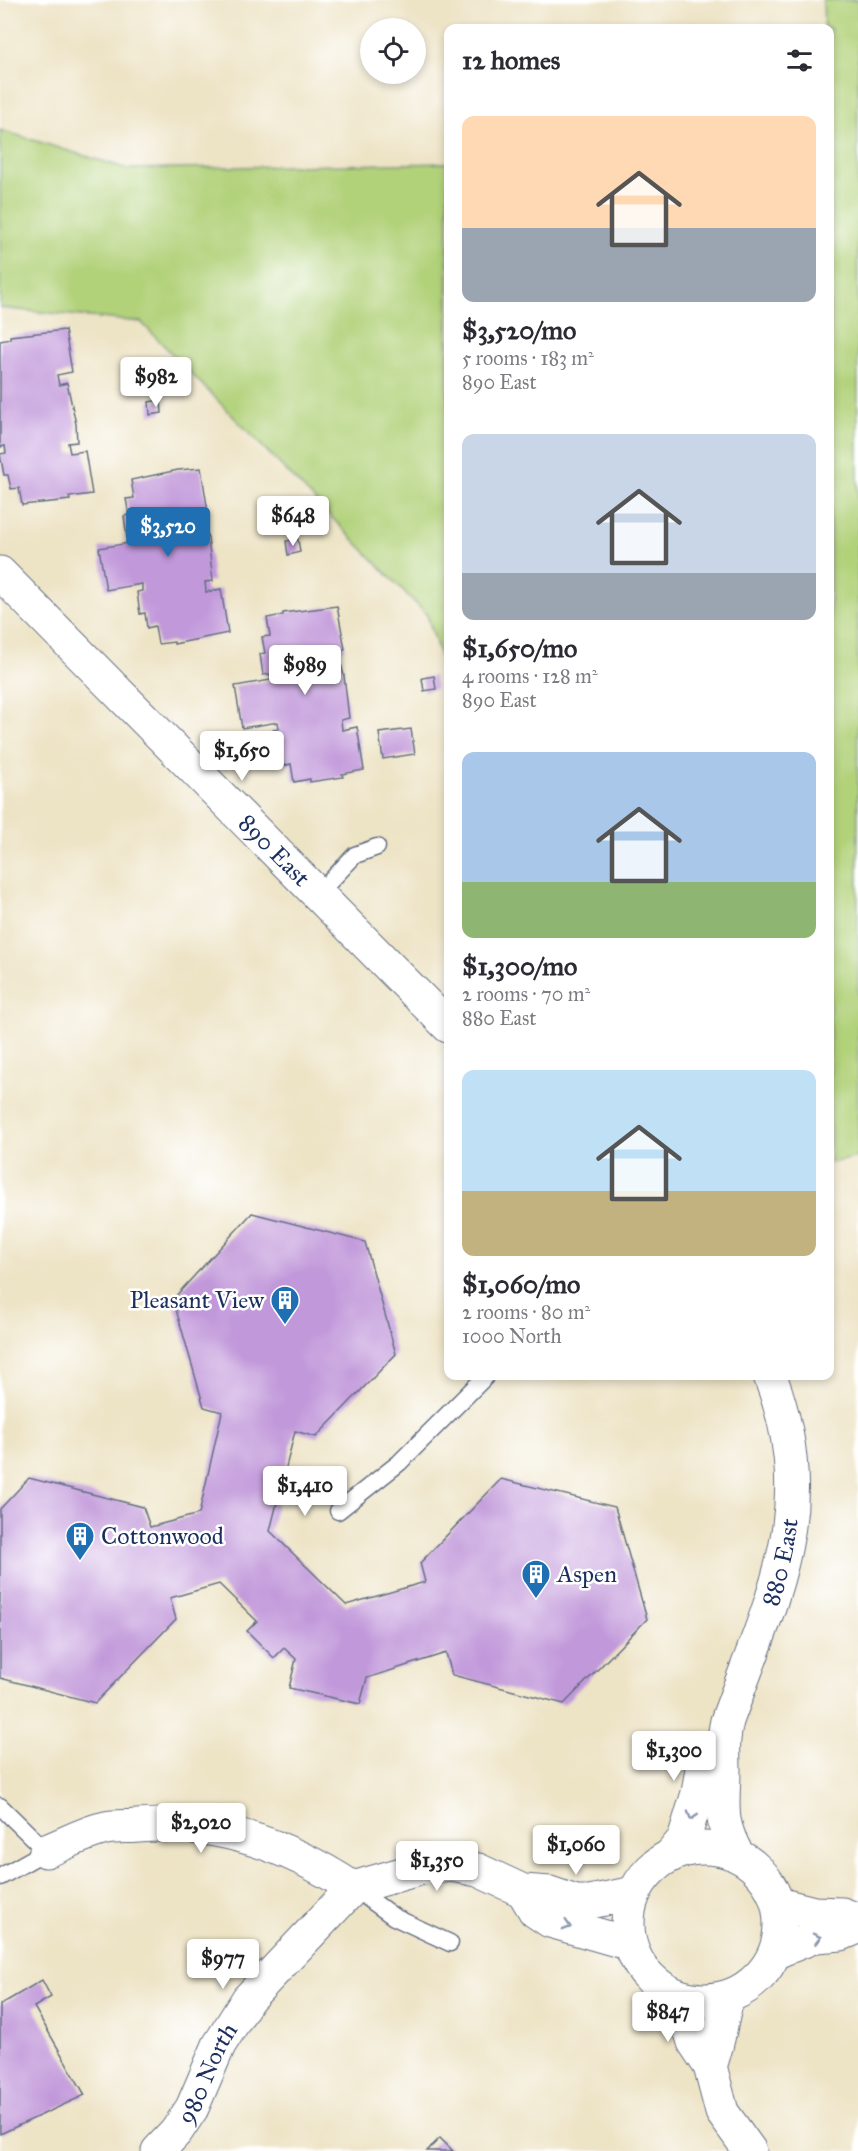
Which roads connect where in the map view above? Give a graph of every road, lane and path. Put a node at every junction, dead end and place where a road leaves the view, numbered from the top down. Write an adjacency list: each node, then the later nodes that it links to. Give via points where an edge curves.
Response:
1 (0, 573): 3 (street, 890 East)
2 (378, 847): 3 (lane, via 355,855)
3 (318, 894): 4 (street, 890 East)
4 (444, 1022)
5 (482, 1380): 7 (lane, via 399,1463)
6 (771, 1380): 8 (street, 880 East, via 787,1429 792,1461 791,1528)
7 (338, 1511)
8 (721, 1745): 11 (street, 880 East, one-way to 11, via 702,1768 692,1817 684,1839); 12 (street, 880 East, via 722,1811)
9 (0, 1806): 10 (lane)
10 (46, 1851): 13 (lane); 14 (street, via 105,1828 188,1826 236,1834 280,1848)
11 (670, 1856): 12 (street, via 693,1848 716,1849); 16 (street, via 649,1871)
12 (738, 1856): 17 (street, via 770,1884)
13 (0, 1876)
14 (353, 1888): 15 (street, via 406,1871 452,1866 478,1870); 20 (lane, via 394,1917); 26 (street, 980 North, via 248,1999 219,2045 192,2108)
15 (523, 1891): 16 (street, via 550,1893 576,1902); 21 (street, one-way to 21, via 535,1911 550,1921)
16 (634, 1893): 21 (street, via 628,1918)
17 (778, 1904): 18 (street); 22 (street, via 781,1928)
18 (858, 1920)
19 (858, 1927): 22 (street, one-way to 19, via 816,1936 841,1934)
20 (450, 1943)
21 (630, 1944): 23 (street, via 640,1967 658,1985)
22 (776, 1952): 24 (street, via 765,1971 748,1987)
23 (680, 1997): 24 (street); 25 (street, via 694,2042)
24 (728, 1997): 25 (street)
25 (710, 2066): 27 (street, via 722,2112)
26 (158, 2151)
27 (750, 2151)

